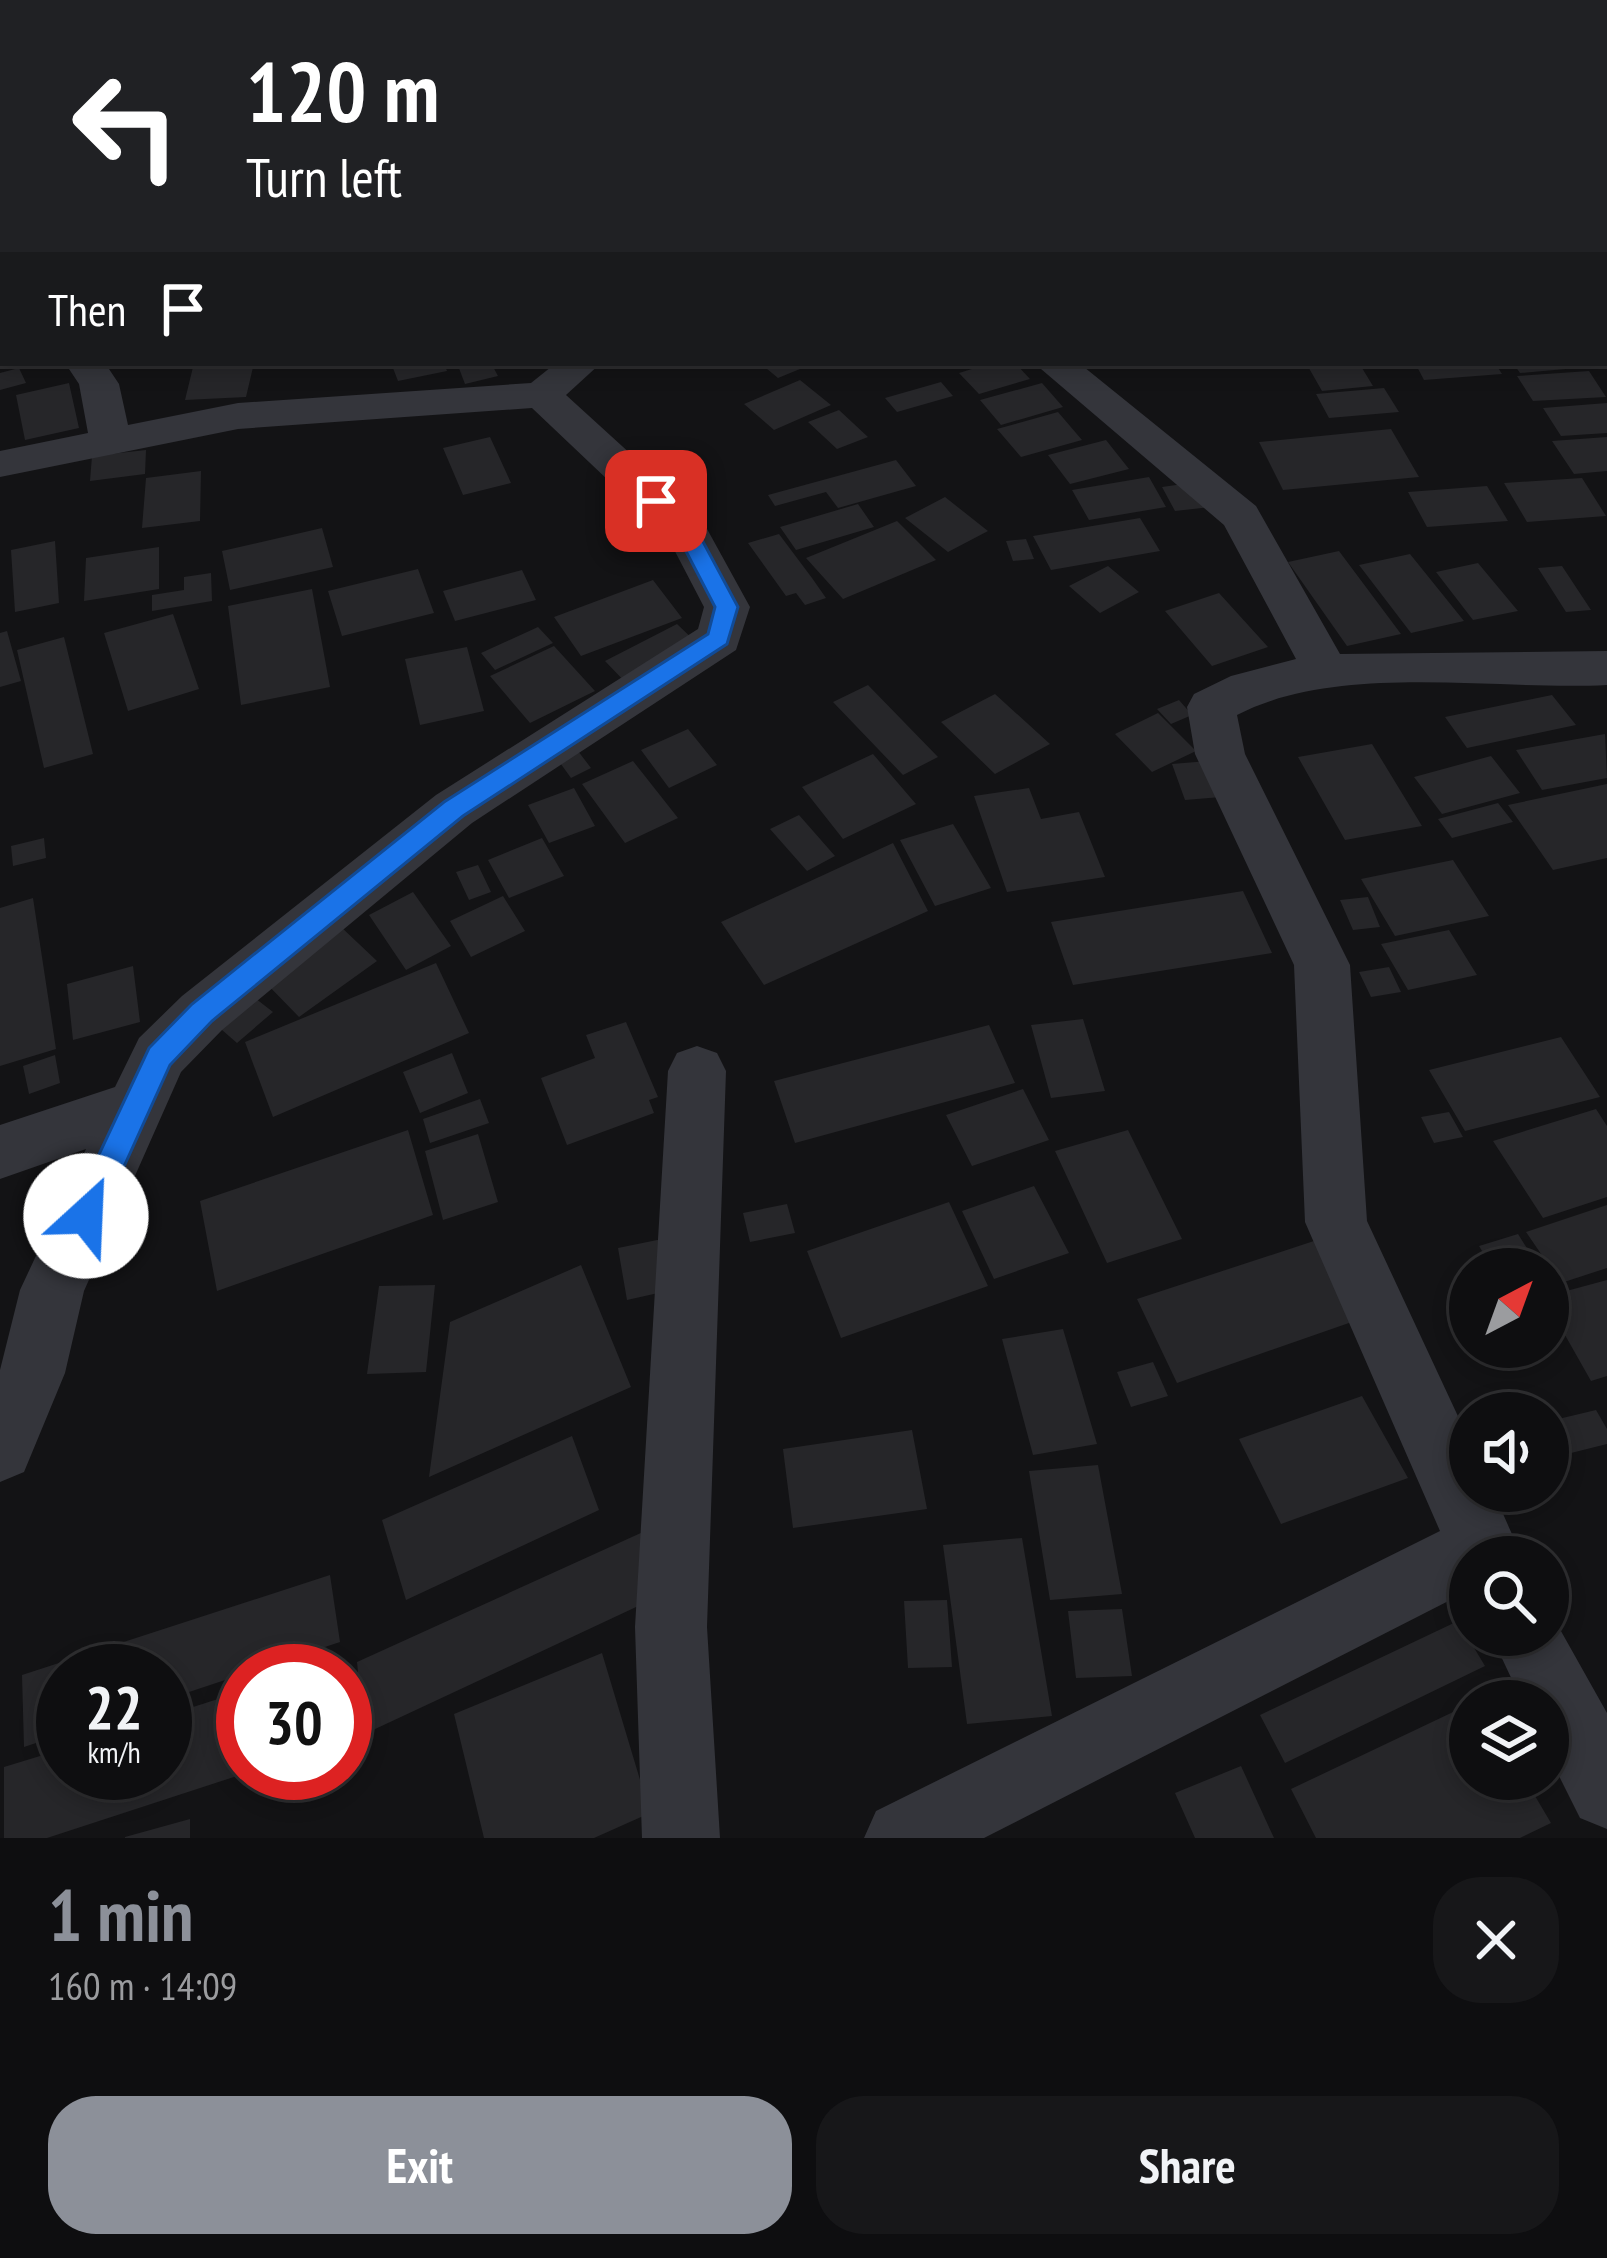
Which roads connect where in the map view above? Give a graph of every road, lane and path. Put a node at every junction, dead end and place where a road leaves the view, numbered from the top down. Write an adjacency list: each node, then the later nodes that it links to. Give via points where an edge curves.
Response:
1 (88, 366): 4 (street)
2 (1058, 366): 7 (street, via 1241,516)
3 (562, 379): 4 (street); 9 (street, via 685,528 727,607 719,638 436,823 202,1013 159,1057)
4 (110, 439): 5 (street)
5 (0, 464)
6 (1606, 670): 7 (street)
7 (1327, 673): 12 (street, via 1239,687 1211,707 1220,754 1322,965 1336,1222)
8 (698, 1070): 16 (street, via 671,1627)
9 (137, 1106): 10 (street); 11 (street, via 52,1290 32,1373)
10 (0, 1151)
11 (0, 1448)
12 (1478, 1536)
13 (1449, 1570): 17 (street)
14 (1538, 1656): 15 (street)
15 (1607, 1791)
16 (681, 1838)
17 (903, 1838)

